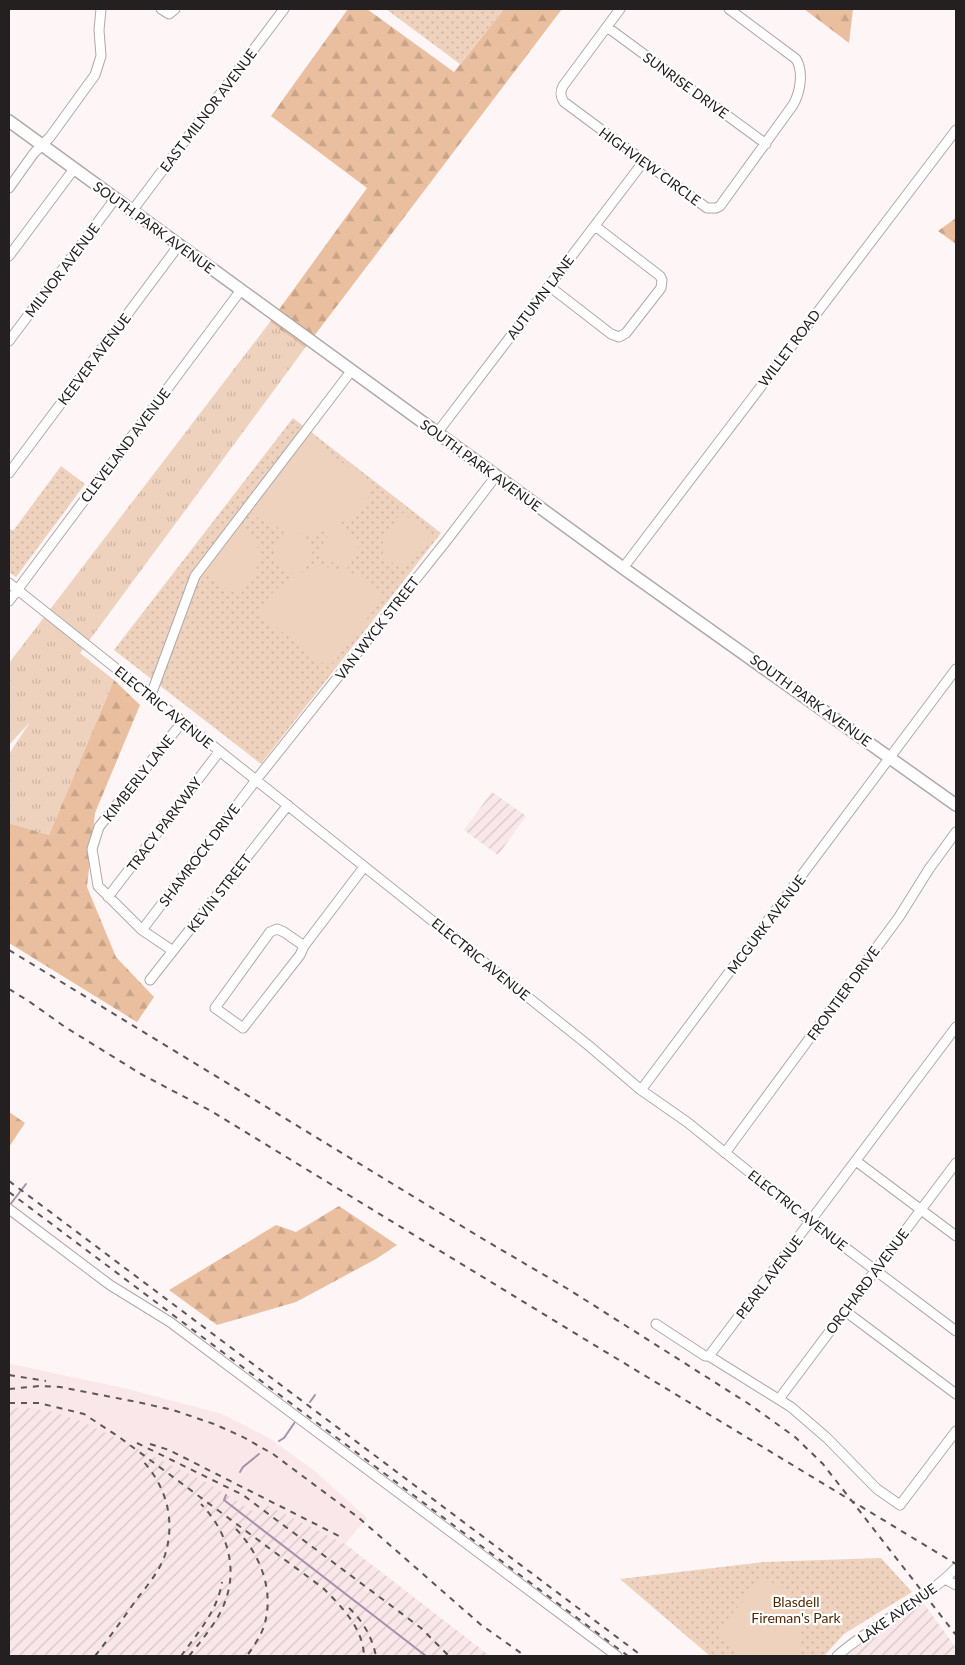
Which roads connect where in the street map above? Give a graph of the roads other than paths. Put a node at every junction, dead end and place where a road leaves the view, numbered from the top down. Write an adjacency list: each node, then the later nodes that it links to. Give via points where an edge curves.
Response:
1 (101, 9): 11 (street, via 102,56 99,66)
2 (161, 9): 3 (street, via 169,14)
3 (175, 9)
4 (284, 9): 16 (street, EAST MILNOR AVENUE)
5 (620, 9): 7 (street, HIGHVIEW CIRCLE)
6 (729, 9): 10 (street, HIGHVIEW CIRCLE, via 796,59 800,68 797,99)
7 (607, 27): 10 (street, SUNRISE DRIVE); 12 (street, HIGHVIEW CIRCLE, via 562,86 561,98)
8 (9, 121): 11 (main road, SOUTH PARK AVENUE)
9 (956, 130): 27 (street, WILLET ROAD)
10 (766, 144): 12 (street, HIGHVIEW CIRCLE, via 716,208 706,208)
11 (42, 146): 13 (main road, SOUTH PARK AVENUE); 14 (street)
12 (644, 161): 17 (street, AUTUMN LANE)
13 (74, 169): 15 (main road, SOUTH PARK AVENUE); 19 (street)
14 (9, 188)
15 (115, 199): 16 (main road, SOUTH PARK AVENUE); 22 (street, MILNOR AVENUE)
16 (132, 212): 18 (main road, SOUTH PARK AVENUE)
17 (595, 226): 20 (street, AUTUMN LANE); 20 (street, via 662,280 661,288 626,334 619,337 611,334)
18 (180, 245): 21 (main road, SOUTH PARK AVENUE); 25 (street, KEEVER AVENUE)
19 (9, 256)
20 (549, 286): 24 (street, AUTUMN LANE)
21 (241, 290): 23 (main road, SOUTH PARK AVENUE); 29 (street, CLEVELAND AVENUE)
22 (9, 341)
23 (352, 370): 24 (main road, SOUTH PARK AVENUE); 32 (street, via 195,576)
24 (437, 433): 26 (main road, SOUTH PARK AVENUE)
25 (9, 473)
26 (496, 476): 27 (main road, SOUTH PARK AVENUE); 36 (street, VAN WYCK STREET)
27 (623, 568): 35 (main road, SOUTH PARK AVENUE)
28 (9, 582): 29 (street, ELECTRIC AVENUE)
29 (17, 590): 30 (street, CLEVELAND AVENUE); 32 (street, ELECTRIC AVENUE)
30 (9, 601)
31 (956, 669): 35 (street, MCGURK AVENUE)
32 (151, 694): 33 (street, ELECTRIC AVENUE)
33 (183, 721): 34 (street, ELECTRIC AVENUE); 41 (street, KIMBERLY LANE, via 99,827 92,849 98,886)
34 (219, 752): 36 (street, ELECTRIC AVENUE); 41 (street, TRACY PARKWAY)
35 (891, 757): 38 (main road, SOUTH PARK AVENUE); 47 (street, MCGURK AVENUE)
36 (256, 780): 37 (street, ELECTRIC AVENUE); 42 (street, SHAMROCK DRIVE)
37 (288, 805): 40 (street, ELECTRIC AVENUE); 44 (street, KEVIN STREET)
38 (956, 805)
39 (956, 832): 48 (street, FRONTIER DRIVE, via 899,917)
40 (364, 867): 43 (street); 47 (street, ELECTRIC AVENUE)
41 (108, 897): 42 (street, KIMBERLY LANE)
42 (142, 930): 44 (street, KIMBERLY LANE)
43 (304, 946): 43 (street, via 277,929 270,932 215,1008 243,1028)
44 (173, 951): 45 (street, KEVIN STREET)
45 (150, 980)
46 (956, 1027): 49 (street, PEARL AVENUE)
47 (641, 1090): 48 (street, ELECTRIC AVENUE)
48 (725, 1152): 53 (street, ELECTRIC AVENUE)
49 (856, 1160): 52 (street); 53 (street, PEARL AVENUE)
50 (956, 1163): 52 (street, ORCHARD AVENUE)
51 (9, 1209): 66 (street, via 110,1284 170,1322)
52 (921, 1209): 54 (street); 55 (street, ORCHARD AVENUE)
53 (810, 1221): 55 (street, ELECTRIC AVENUE); 59 (street, PEARL AVENUE)
54 (956, 1236)
55 (876, 1270): 56 (street, ORCHARD AVENUE); 58 (street, ELECTRIC AVENUE)
56 (845, 1311): 60 (street); 61 (street, ORCHARD AVENUE)
57 (656, 1324): 59 (street)
58 (956, 1331)
59 (709, 1356): 61 (street)
60 (956, 1394)
61 (779, 1399): 62 (street, via 812,1424 877,1489 900,1505)
62 (956, 1430)
63 (956, 1568): 64 (street, LAKE AVENUE)
64 (946, 1579): 65 (street); 67 (street, LAKE AVENUE)
65 (956, 1585)
66 (617, 1656)
67 (837, 1656)

